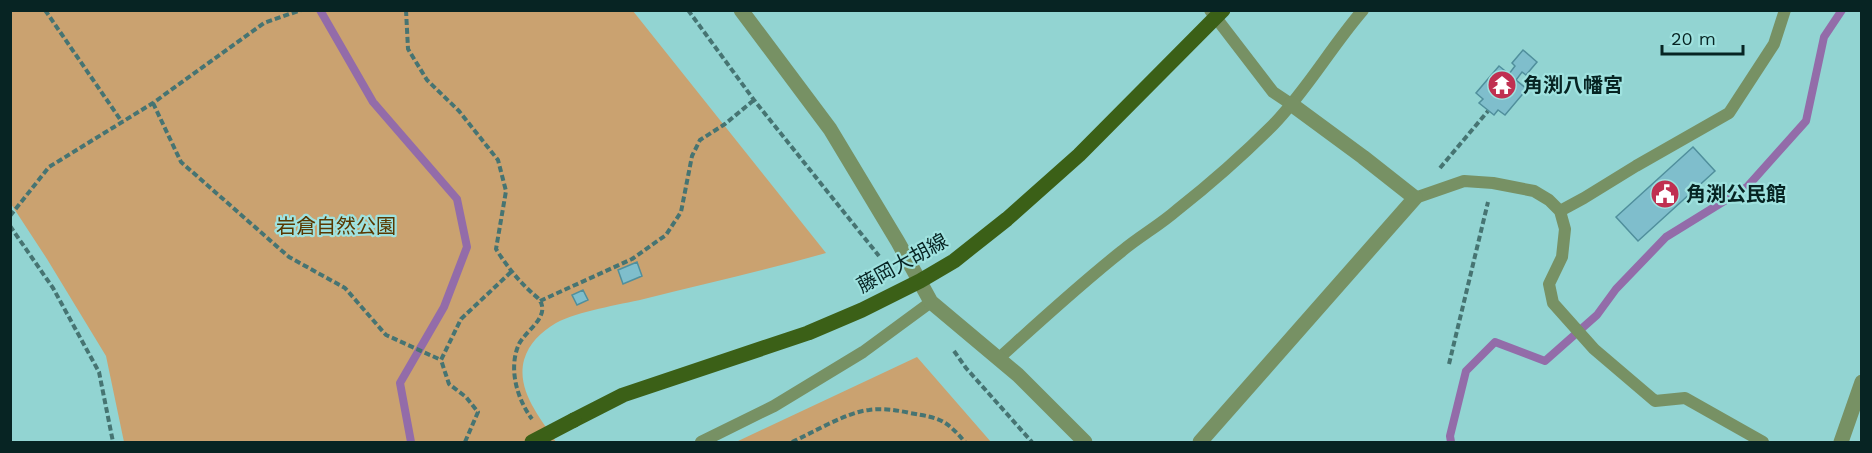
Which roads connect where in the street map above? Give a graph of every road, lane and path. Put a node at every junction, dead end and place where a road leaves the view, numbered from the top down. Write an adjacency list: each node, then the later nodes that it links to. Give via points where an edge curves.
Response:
1 (45, 10): 13 (path)
2 (301, 10): 10 (path, via 264,23)
3 (406, 10): 20 (path, via 408,49 427,80 459,111 498,160 506,191 496,249)
4 (688, 10): 9 (path)
5 (741, 10): 21 (street, via 830,129)
6 (1363, 10): 11 (lane)
7 (1785, 10): 16 (lane, via 1774,44 1729,113)
8 (1216, 13): 11 (lane, via 1273,92); 21 (main road, 藤岡大胡線, via 1079,155 954,261)
9 (754, 100): 19 (path); 22 (path, via 700,140 692,156 681,212 666,235 632,259)
10 (153, 103): 13 (path); 26 (path, via 181,162 289,256 345,288 386,335)
11 (1290, 104): 15 (street); 25 (lane, via 1240,156 1176,211 1076,287)
12 (1488, 111): 15 (path)
13 (122, 122): 17 (path, via 49,167)
14 (1493, 183): 15 (lane, via 1464,181); 16 (lane, via 1534,191); 27 (path)
15 (1415, 198): 38 (street)
16 (1560, 211): 39 (lane, via 1565,229 1562,257 1549,284 1552,303 1594,349 1655,401 1685,398)
17 (10, 216)
18 (10, 225): 30 (path, via 53,288 99,372)
19 (883, 260)
20 (511, 272): 22 (path); 26 (path, via 461,319)
21 (920, 281): 23 (street); 32 (main road, 藤岡大胡線, bridge, via 808,333 623,395)
22 (540, 301): 29 (path, via 540,318 518,346 514,382)
23 (931, 302): 25 (street); 33 (lane, via 862,352 774,406)
24 (948, 342): 36 (path)
25 (998, 359): 37 (street)
26 (441, 360): 31 (path, via 449,384 478,412)
27 (1449, 364)
28 (1862, 382): 40 (street)
29 (535, 424)
30 (113, 442)
31 (465, 442)
32 (532, 442)
33 (701, 442)
34 (792, 442): 35 (path, via 853,414 888,409 939,418)
35 (965, 442)
36 (1032, 442)
37 (1085, 442)
38 (1200, 442)
39 (1763, 442)
40 (1841, 442)

